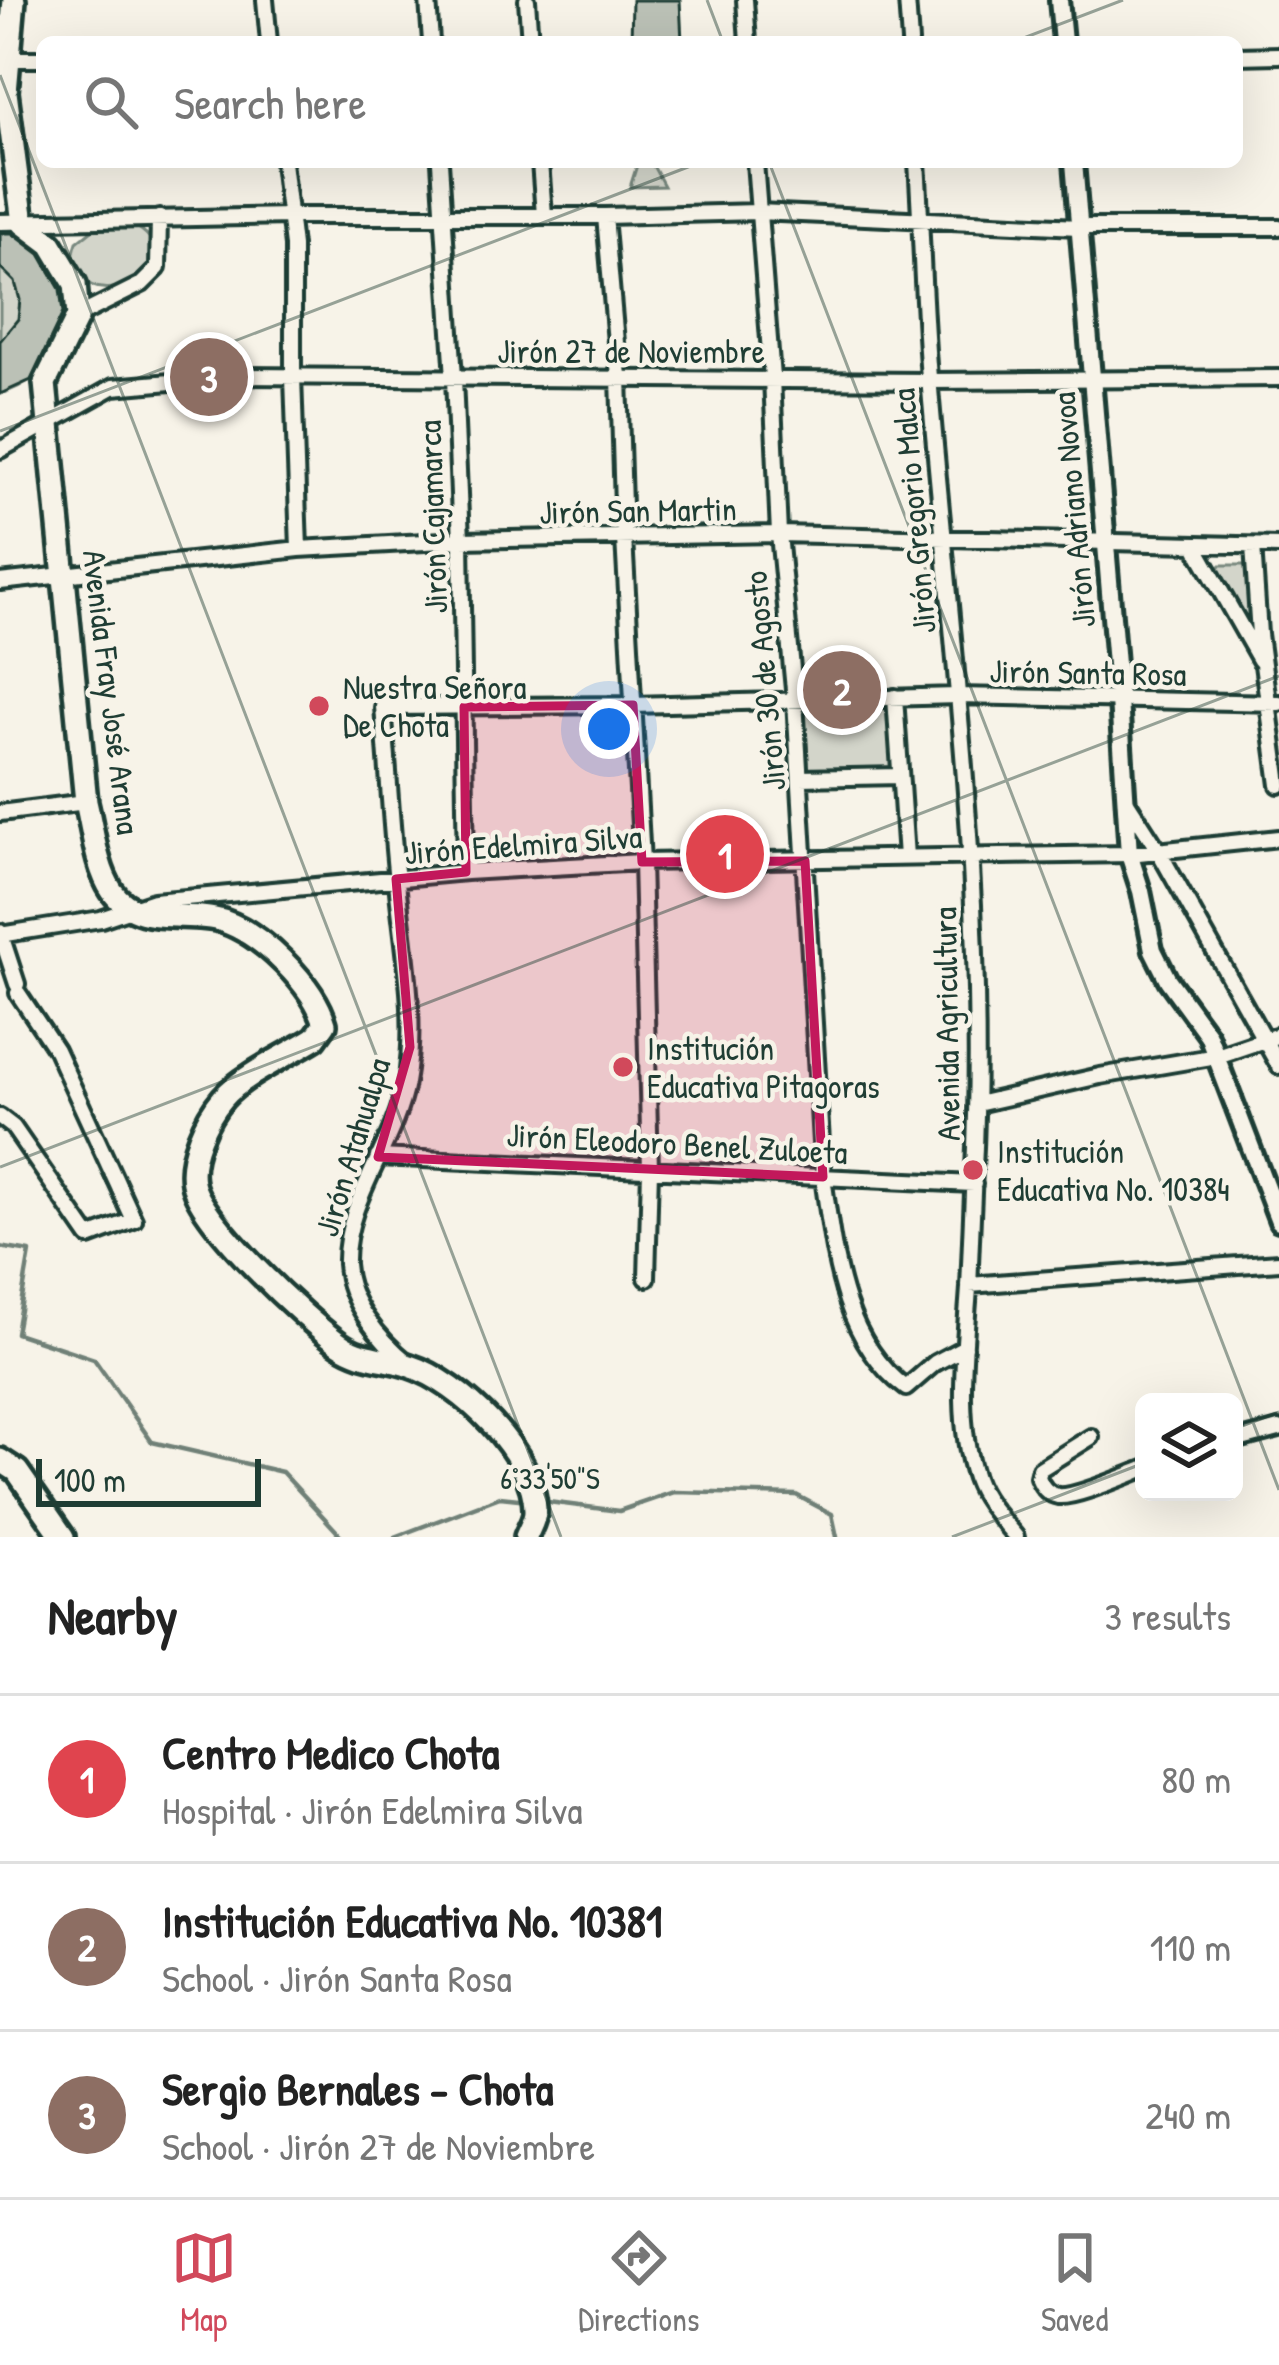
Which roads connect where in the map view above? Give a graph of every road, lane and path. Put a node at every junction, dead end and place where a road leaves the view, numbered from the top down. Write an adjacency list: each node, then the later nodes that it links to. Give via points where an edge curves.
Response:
1 (14, 0): 16 (main road)
2 (265, 0): 8 (street)
3 (428, 0): 9 (street)
4 (527, 0): 10 (street)
5 (745, 0): 11 (street)
6 (907, 0): 12 (street)
7 (1059, 0): 13 (street)
8 (268, 36)
9 (431, 36)
10 (530, 36)
11 (748, 36)
12 (910, 36)
13 (1062, 36)
14 (1243, 56): 15 (street)
15 (1279, 56)
16 (4, 59): 17 (street); 31 (main road)
17 (36, 59)
18 (284, 168): 27 (street)
19 (440, 168): 25 (street, Jirón Cajamarca)
20 (540, 168): 26 (street)
21 (755, 168): 24 (street, Jirón 30 de Agosto)
22 (917, 168): 30 (street, Jirón Gregorio Malca)
23 (1074, 168): 32 (street, Jirón Adriano Novoa)
24 (758, 212): 28 (street); 30 (street); 38 (street, Jirón 30 de Agosto)
25 (444, 215): 26 (street); 27 (street); 37 (street, Jirón Cajamarca)
26 (544, 215): 28 (street)
27 (290, 216): 29 (street); 35 (street)
28 (605, 216): 36 (street)
29 (160, 218): 31 (street); 34 (street, via 158,268)
30 (921, 221): 32 (street); 41 (street, Jirón Gregorio Malca)
31 (12, 222): 34 (main road, via 51,244 75,284)
32 (1079, 227): 33 (street); 40 (street, Jirón Adriano Novoa)
33 (1279, 227)
34 (78, 316): 42 (main road, Avenida Fray José Arana, via 44,383)
35 (293, 377): 37 (street, Jirón 27 de Noviembre); 42 (street, Jirón 27 de Noviembre, via 112,387); 52 (street)
36 (619, 377): 37 (street, Jirón 27 de Noviembre); 38 (street, Jirón 27 de Noviembre); 45 (street)
37 (454, 378): 47 (street, Jirón Cajamarca)
38 (772, 378): 41 (street, Jirón 27 de Noviembre); 44 (street, Jirón 30 de Agosto)
39 (1279, 378): 40 (street, Jirón 27 de Noviembre)
40 (1092, 380): 41 (street, Jirón 27 de Noviembre); 48 (street, Jirón Adriano Novoa)
41 (929, 381): 46 (street, Jirón Gregorio Malca)
42 (47, 423): 43 (street, Jirón 27 de Noviembre); 53 (main road, Avenida Fray José Arana)
43 (0, 450)
44 (778, 534): 45 (street, Jirón San Martin); 46 (street, Jirón San Martin); 58 (street, Jirón 30 de Agosto)
45 (624, 538): 47 (street, Jirón San Martin); 61 (street)
46 (943, 538): 48 (street, Jirón San Martin); 56 (street, Jirón Gregorio Malca)
47 (461, 540): 52 (street, Jirón San Martin); 63 (street, Jirón Cajamarca)
48 (1106, 542): 49 (street, Jirón San Martin); 59 (street, Jirón Adriano Novoa)
49 (1194, 544): 50 (street, Jirón San Martin); 55 (street)
50 (1253, 546): 51 (street, Jirón San Martin); 55 (street)
51 (1279, 546)
52 (299, 549): 53 (street, Jirón San Martin)
53 (62, 574): 54 (street, Jirón San Martin); 68 (main road, Avenida Fray José Arana)
54 (0, 582)
55 (1264, 667): 60 (street)
56 (957, 696): 57 (street, Jirón Santa Rosa); 59 (street, Jirón Santa Rosa); 73 (street, Jirón Gregorio Malca)
57 (895, 698): 58 (street, Jirón Santa Rosa); 64 (street)
58 (795, 700): 61 (street, Jirón Santa Rosa); 65 (street, Jirón 30 de Agosto)
59 (1119, 700): 60 (street, Jirón Santa Rosa); 67 (street, Jirón Adriano Novoa)
60 (1274, 703): 66 (street)
61 (633, 705): 63 (street, Jirón Santa Rosa); 76 (street)
62 (383, 707): 63 (street, Jirón Santa Rosa); 78 (street, Jirón Atahualpa)
63 (464, 707): 77 (street, Jirón Cajamarca)
64 (900, 776): 65 (street); 74 (street)
65 (800, 778): 75 (street, Jirón 30 de Agosto)
66 (1279, 785)
67 (1126, 800): 71 (street); 72 (street, Jirón Adriano Novoa)
68 (86, 802): 69 (street); 79 (main road, Avenida Fray José Arana, via 112,891)
69 (0, 813)
70 (1279, 838): 71 (street, Jirón Edelmira Silva)
71 (1158, 850): 72 (street, Jirón Edelmira Silva); 84 (street)
72 (1129, 854): 73 (street, Jirón Edelmira Silva); 85 (street, Jirón Adriano Novoa, via 1153,950)
73 (969, 855): 74 (street, Jirón Edelmira Silva); 87 (street, Avenida Agricultura)
74 (906, 857): 75 (street, Jirón Edelmira Silva)
75 (805, 861): 76 (street, Jirón Edelmira Silva); 91 (street, Jirón 30 de Agosto)
76 (642, 862): 77 (street, Jirón Edelmira Silva); 90 (street)
77 (466, 872): 78 (street, Jirón Edelmira Silva)
78 (396, 879): 79 (street, Jirón Edelmira Silva, via 184,897); 89 (street, Jirón Atahualpa, via 410,1047 396,1119)
79 (131, 910): 80 (street, Jirón Edelmira Silva); 98 (main road, via 223,921 281,961 321,1009 325,1024 315,1038 224,1096 206,1126 193,1183 220,1229 314,1322 363,1356)
80 (0, 934): 82 (street)
81 (0, 954): 82 (street)
82 (17, 989): 83 (street); 88 (street, via 56,1050 134,1220 89,1237)
83 (0, 999)
84 (1273, 1038): 85 (street); 86 (street)
85 (1216, 1056): 87 (street); 93 (street, Jirón Adriano Novoa)
86 (1279, 1066)
87 (977, 1104): 92 (street, Avenida Agricultura)
88 (0, 1117)
89 (378, 1156): 90 (street, Jirón Eleodoro Benel Zuloeta); 98 (street, Jirón Atahualpa, via 347,1238 346,1270 368,1320)
90 (650, 1169): 91 (street, Jirón Eleodoro Benel Zuloeta); 95 (street)
91 (823, 1177): 92 (street, Jirón Eleodoro Benel Zuloeta); 97 (street, Jirón 30 de Agosto, via 850,1318 891,1377 906,1388)
92 (974, 1184): 96 (street, Avenida Agricultura)
93 (1279, 1221)
94 (1279, 1262): 96 (street)
95 (647, 1278)
96 (969, 1285): 97 (street, Avenida Agricultura)
97 (965, 1347): 106 (street, Avenida Agricultura, via 968,1453 989,1507)
98 (412, 1366): 105 (main road, via 491,1419 517,1457 536,1514)
99 (1279, 1429): 101 (street)
100 (1091, 1437): 103 (street, via 1040,1469 1043,1488 1072,1495)
101 (1243, 1439)
102 (0, 1460): 104 (main road, via 17,1471)
103 (1135, 1472)
104 (63, 1537)
105 (526, 1537)
106 (1016, 1537)

